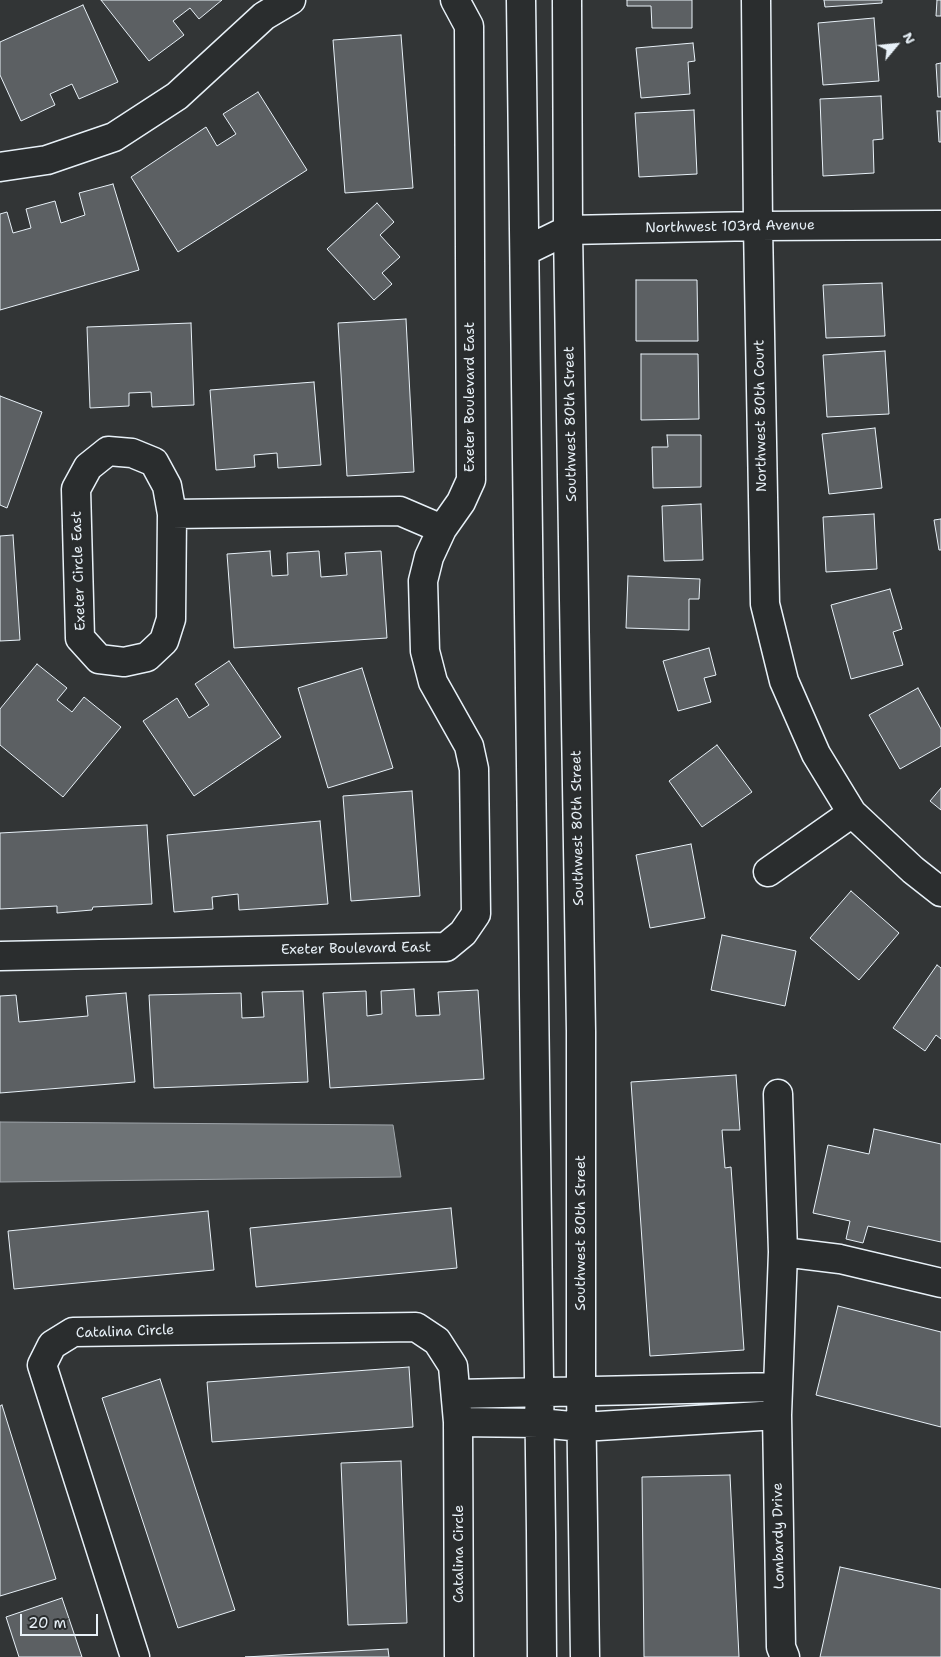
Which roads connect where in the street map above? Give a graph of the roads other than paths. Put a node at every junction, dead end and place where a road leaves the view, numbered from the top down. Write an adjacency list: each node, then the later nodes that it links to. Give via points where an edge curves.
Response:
1 (291, 0): 6 (street, via 264,16 177,96 114,136 47,160)
2 (455, 0): 12 (street, Exeter Boulevard East, via 469,26 471,480 461,502)
3 (521, 0): 10 (street)
4 (567, 0): 9 (street, Southwest 80th Street)
5 (756, 0): 8 (street, Northwest 80th Court)
6 (0, 167)
7 (941, 225): 8 (street, Northwest 103rd Avenue)
8 (758, 226): 9 (street, Northwest 103rd Avenue); 13 (street, Northwest 80th Court, via 764,604 784,681 816,754)
9 (568, 230): 10 (street, Northwest 103rd Avenue); 22 (street, Southwest 80th Street, via 581,1031)
10 (525, 251): 23 (street)
11 (172, 514): 11 (street, Exeter Circle East, via 171,619 164,641 147,658 124,662 99,659 80,638 76,489 88,467 108,452 132,453 154,462 167,486); 12 (street, via 400,511)
12 (442, 528): 16 (street, Exeter Boulevard East, via 429,556 424,581 425,651 433,682 469,746 474,769 476,914 463,933 446,947)
13 (852, 813): 14 (street); 15 (street, Northwest 80th Court)
14 (768, 872)
15 (941, 892)
16 (0, 956)
17 (778, 1094): 18 (street, Lombardy Drive)
18 (783, 1252): 19 (street, via 840,1259); 20 (street, Lombardy Drive)
19 (941, 1284)
20 (778, 1386): 21 (street); 25 (street, Lombardy Drive)
21 (698, 1389): 22 (street); 26 (street)
22 (581, 1391): 23 (street); 29 (street, Southwest 80th Street)
23 (539, 1393): 24 (street); 28 (street)
24 (456, 1394): 27 (street, Catalina Circle); 30 (street, Catalina Circle, via 453,1366 438,1341 416,1326 73,1332 52,1345 42,1365)
25 (777, 1415): 26 (street, via 734,1433 706,1430); 34 (street, Lombardy Drive, via 781,1647)
26 (698, 1419): 29 (street)
27 (458, 1422): 28 (street); 31 (street, Catalina Circle)
28 (539, 1423): 29 (street); 32 (street)
29 (582, 1427): 33 (street, Southwest 80th Street)
30 (135, 1657)
31 (459, 1657)
32 (542, 1657)
33 (585, 1657)
34 (784, 1657)

